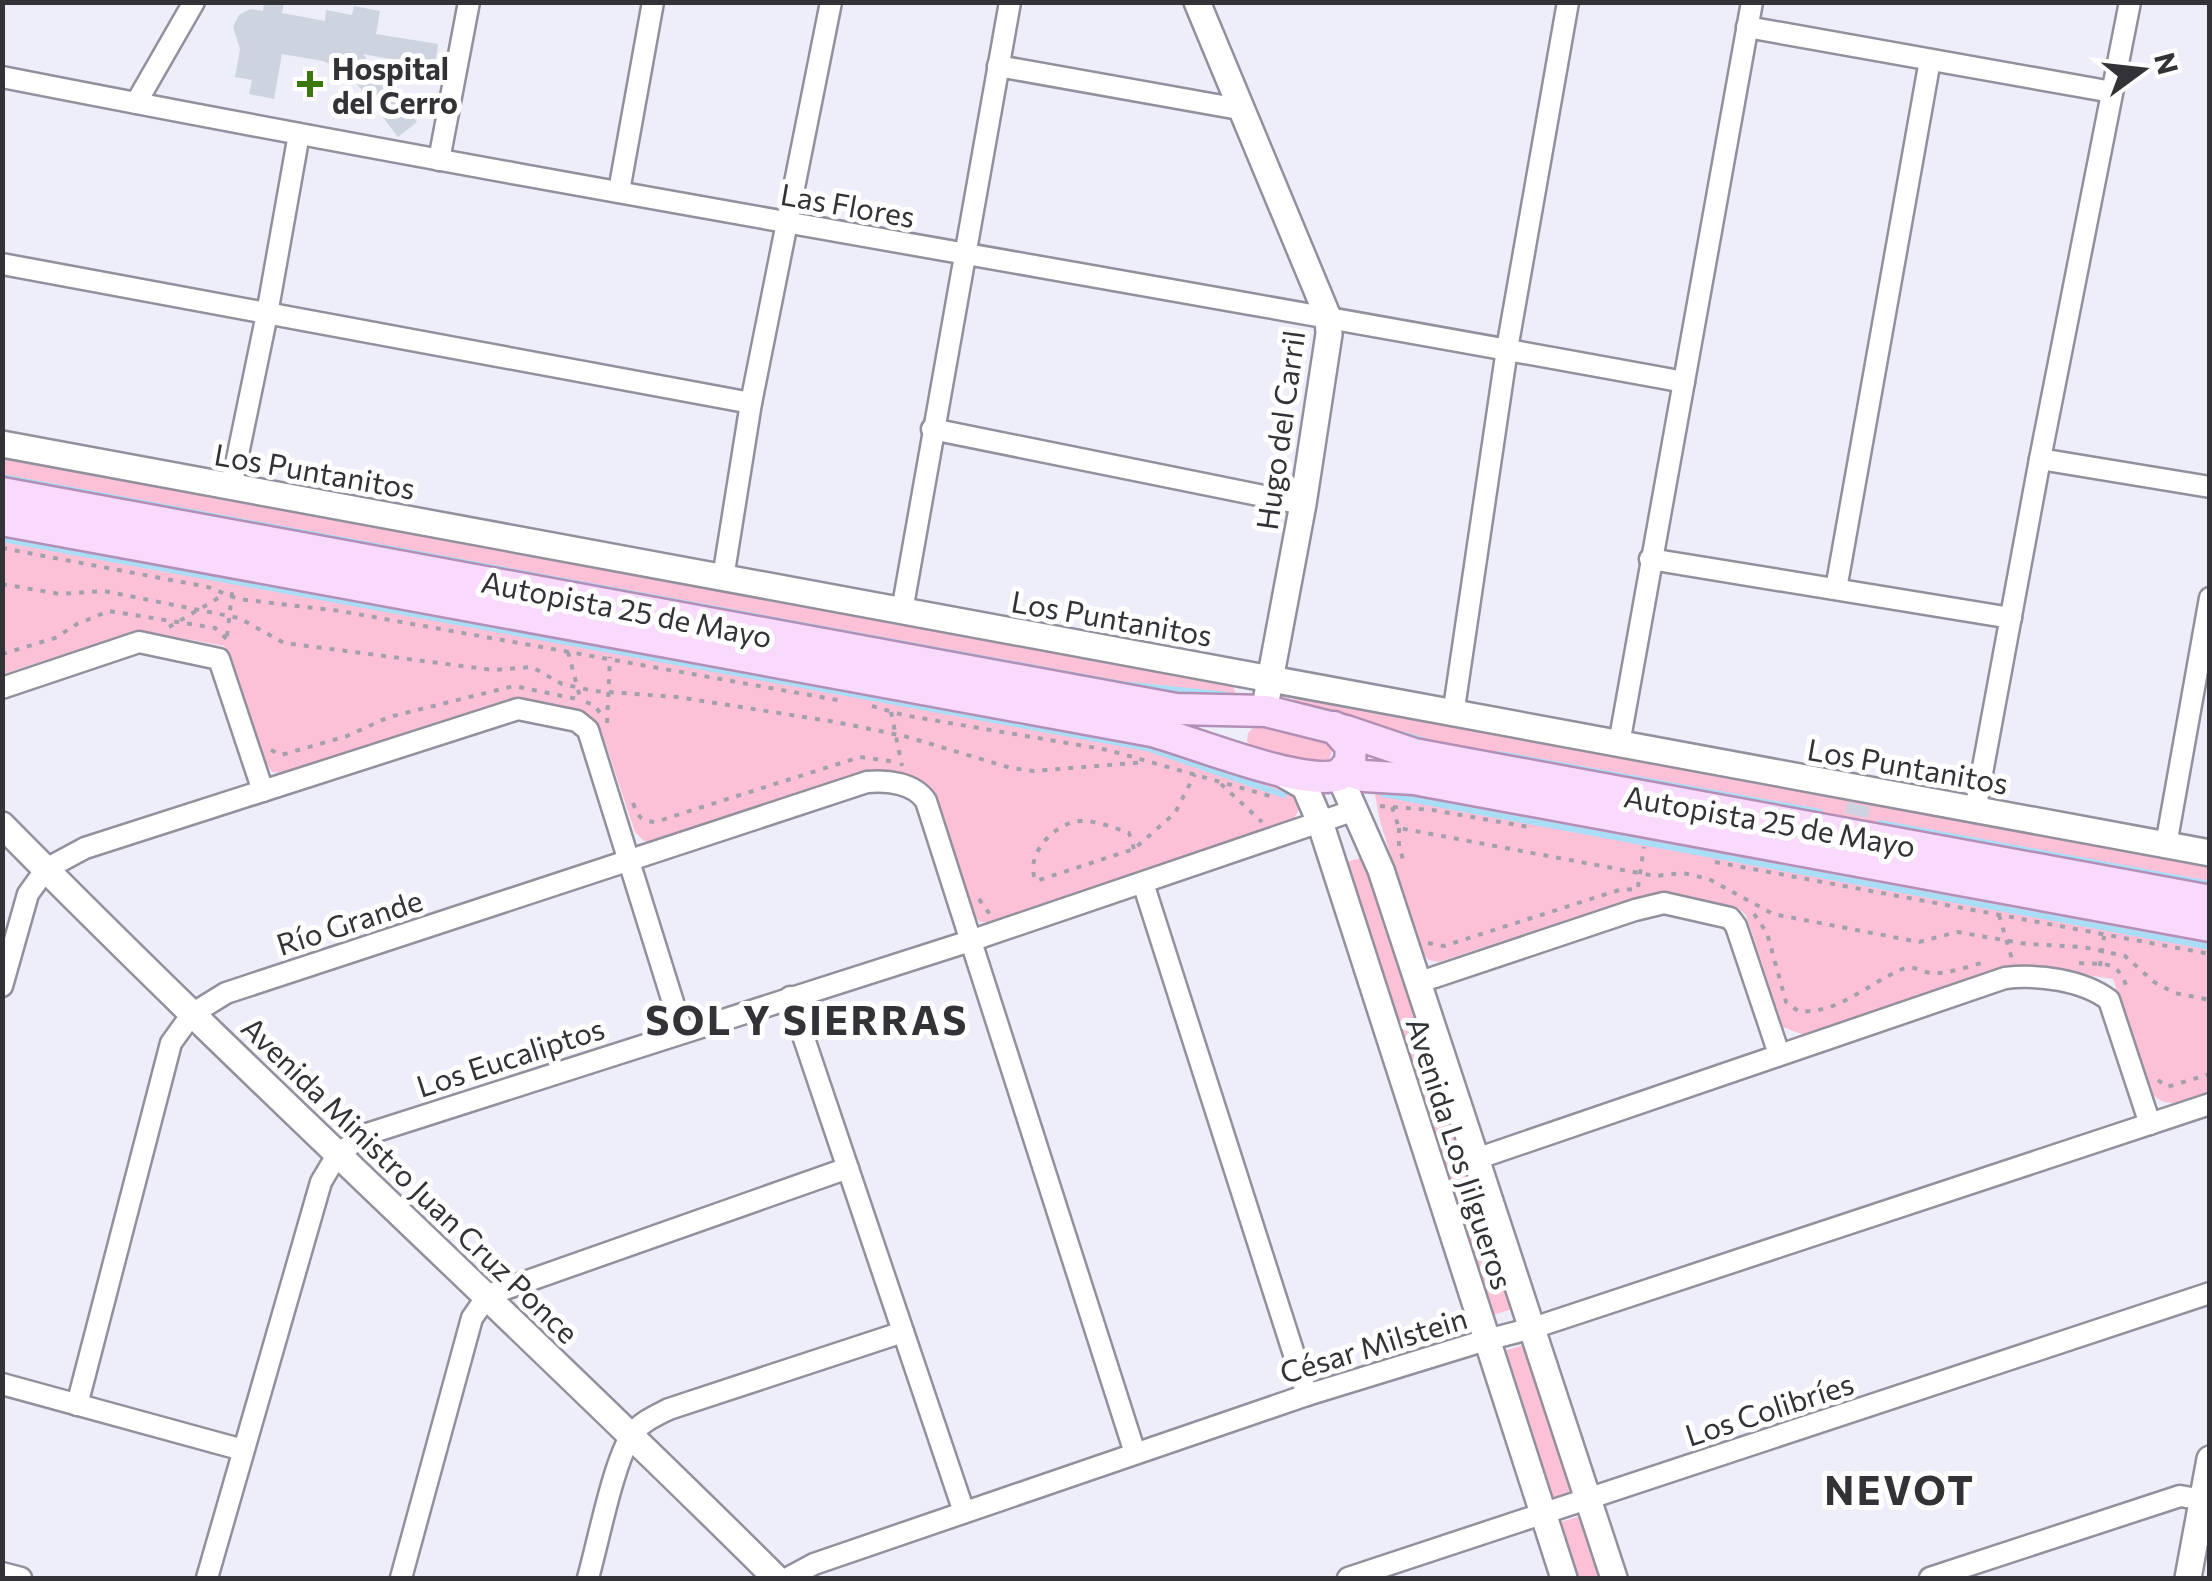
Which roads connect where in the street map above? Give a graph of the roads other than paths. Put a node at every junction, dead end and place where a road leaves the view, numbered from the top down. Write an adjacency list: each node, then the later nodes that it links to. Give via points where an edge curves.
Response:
1 (194, 2): 15 (street)
2 (469, 2): 18 (street)
3 (652, 2): 19 (street)
4 (831, 2): 20 (street)
5 (1010, 2): 12 (street)
6 (1196, 2): 16 (street, Hugo del Carril)
7 (1568, 2): 25 (street)
8 (1752, 2): 10 (street)
9 (2130, 2): 14 (street)
10 (1748, 27): 11 (street); 26 (street)
11 (1930, 60): 14 (street); 38 (street)
12 (998, 66): 16 (street); 21 (street)
13 (2, 76): 15 (street, Las Flores)
14 (2112, 92): 30 (street)
15 (136, 103): 17 (street, Las Flores)
16 (1239, 109): 24 (street, Hugo del Carril)
17 (299, 134): 18 (street, Las Flores); 23 (street)
18 (439, 160): 19 (street, Las Flores)
19 (618, 191): 20 (street, Las Flores)
20 (789, 224): 21 (street, Las Flores); 27 (street)
21 (964, 256): 24 (street, Las Flores); 28 (street)
22 (2, 264): 23 (street)
23 (267, 314): 27 (street); 32 (street)
24 (1328, 317): 25 (street, Las Flores); 34 (street, Hugo del Carril)
25 (1508, 349): 26 (street, Las Flores); 45 (street)
26 (1684, 382): 36 (street)
27 (752, 403): 37 (street)
28 (932, 429): 34 (street); 40 (street)
29 (2, 444): 32 (street, Los Puntanitos)
30 (2040, 459): 31 (street); 41 (street)
31 (2210, 487)
32 (231, 488): 37 (street, Los Puntanitos)
33 (2, 493): 44 (main road, Autopista 25 de Mayo, via 1176,709)
34 (1303, 504): 42 (street, Hugo del Carril)
35 (2, 520): 48 (main road, Autopista 25 de Mayo, via 1152,731)
36 (1650, 559): 38 (street); 47 (street)
37 (722, 578): 40 (street, Los Puntanitos)
38 (1836, 590): 41 (street)
39 (2210, 598): 55 (street)
40 (902, 611): 42 (street, Los Puntanitos)
41 (2011, 618): 52 (street)
42 (1270, 679): 44 (street, Hugo del Carril); 45 (street, Los Puntanitos)
43 (2, 688): 50 (street, via 139,642 226,652)
44 (1259, 711): 46 (main road, Autopista 25 de Mayo); 48 (main road, via 1232,728 1234,750)
45 (1453, 714): 47 (street, Los Puntanitos)
46 (1334, 727): 49 (main road, via 1351,746); 60 (main road, Autopista 25 de Mayo, via 1414,754)
47 (1619, 744): 52 (street, Los Puntanitos)
48 (1258, 764): 49 (main road, Autopista 25 de Mayo, via 1317,777); 53 (street, Avenida Los Jilgueros, via 1299,781)
49 (1342, 773): 51 (street, Avenida Los Jilgueros); 61 (main road, Autopista 25 de Mayo, via 1414,778)
50 (263, 791): 57 (street, via 506,711 576,720 588,730); 58 (street, via 85,848)
51 (1368, 808): 53 (street, Los Eucaliptos); 63 (street, Avenida Los Jilgueros)
52 (1975, 811): 55 (street, Los Puntanitos)
53 (1320, 822): 59 (street, Los Eucaliptos); 78 (street, Avenida Los Jilgueros)
54 (2, 825): 58 (street, Avenida Ministro Juan Cruz Ponce)
55 (2166, 845): 56 (street, Los Puntanitos)
56 (2210, 853)
57 (630, 860): 62 (street, Río Grande, via 867,782 913,782 926,801); 66 (street, Río Grande, via 226,992); 67 (street)
58 (46, 869): 64 (street, via 28,894); 66 (street, Avenida Ministro Juan Cruz Ponce)
59 (1142, 883): 62 (street, Los Eucaliptos); 80 (street)
60 (2210, 901)
61 (2210, 926)
62 (970, 941): 65 (street, Los Eucaliptos); 84 (street)
63 (1418, 983): 68 (street, via 1664,904 1730,918); 72 (street, Avenida Los Jilgueros)
64 (2, 986)
65 (790, 997): 67 (street, Los Eucaliptos); 73 (street)
66 (192, 1014): 71 (street, Avenida Ministro Juan Cruz Ponce); 81 (street, via 171,1043)
67 (682, 1031): 71 (street, Los Eucaliptos, via 364,1135)
68 (1780, 1054): 70 (street, via 2022,976 2097,991 2109,1000); 72 (street)
69 (2210, 1104): 70 (street, César Milstein)
70 (2150, 1124): 76 (street, César Milstein)
71 (337, 1155): 75 (street, Avenida Ministro Juan Cruz Ponce); 83 (street, via 321,1182)
72 (1476, 1159): 76 (street, Avenida Los Jilgueros)
73 (848, 1168): 75 (street); 77 (street)
74 (2210, 1292): 87 (street, Los Colibríes)
75 (488, 1295): 82 (street, Avenida Ministro Juan Cruz Ponce); 93 (street, via 472,1318)
76 (1534, 1328): 78 (street, César Milstein); 87 (street, Avenida Los Jilgueros)
77 (903, 1332): 82 (street, via 668,1410); 88 (street)
78 (1486, 1340): 80 (street, César Milstein); 89 (street, Avenida Los Jilgueros)
79 (2, 1384): 81 (street)
80 (1307, 1395): 84 (street, César Milstein)
81 (77, 1405): 83 (street)
82 (632, 1434): 94 (street); 95 (street, Avenida Ministro Juan Cruz Ponce)
83 (243, 1450): 92 (street)
84 (1135, 1453): 88 (street, César Milstein)
85 (2210, 1459): 86 (street)
86 (2206, 1499): 100 (street, via 2180,1496); 101 (street)
87 (1588, 1500): 89 (street, Los Colibríes); 99 (street, Avenida Los Jilgueros)
88 (964, 1512): 96 (street, César Milstein)
89 (1542, 1515): 97 (street, Los Colibríes); 98 (street, Avenida Los Jilgueros)
90 (2, 1573): 91 (street)
91 (21, 1578)
92 (207, 1578)
93 (401, 1578)
94 (588, 1578)
95 (776, 1578)
96 (788, 1578)
97 (1348, 1578)
98 (1564, 1578)
99 (1614, 1578)
100 (1930, 1578)
101 (2188, 1578)

